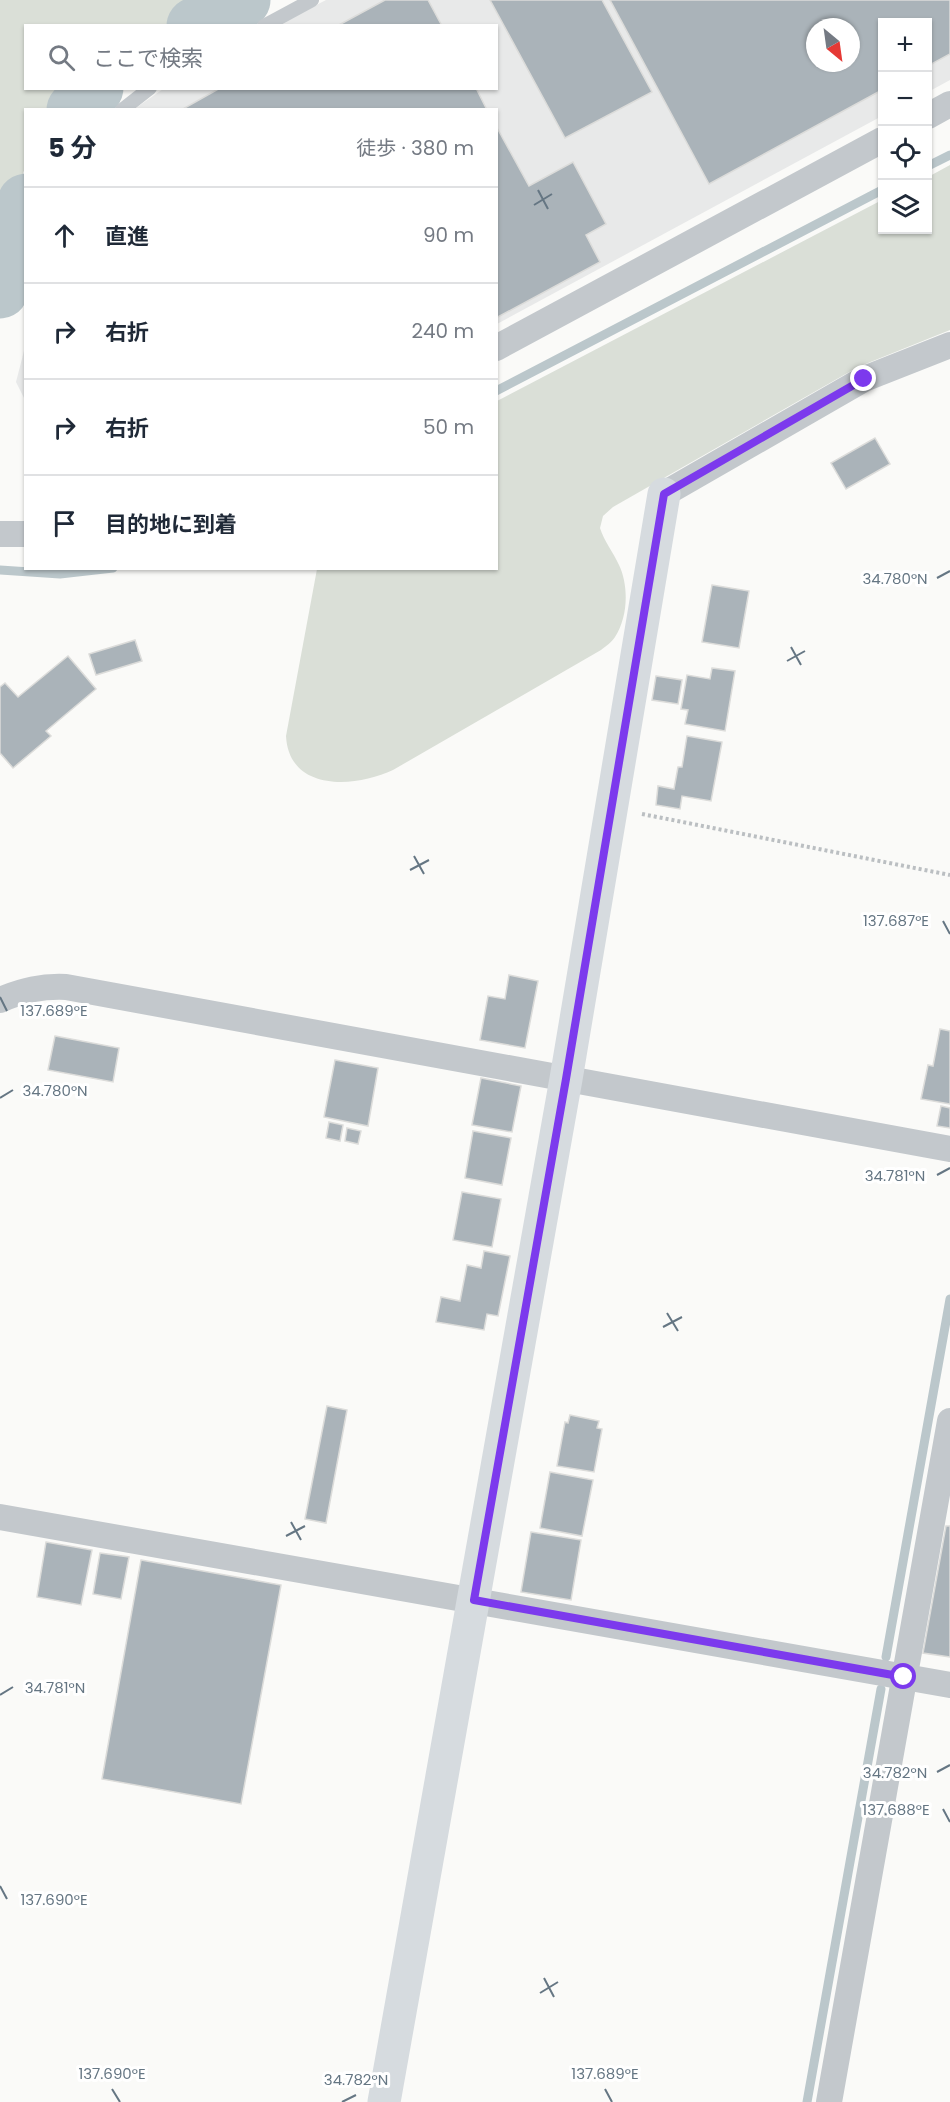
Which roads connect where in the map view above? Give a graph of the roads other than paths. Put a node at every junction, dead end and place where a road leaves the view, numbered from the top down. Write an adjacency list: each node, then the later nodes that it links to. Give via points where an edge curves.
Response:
1 (312, 0): 2 (lane)
2 (268, 24)
3 (147, 90): 5 (lane)
4 (950, 104): 6 (street)
5 (125, 108)
6 (932, 113)
7 (878, 142): 9 (street)
8 (950, 345): 10 (street, via 864,379)
9 (498, 347)
10 (664, 494): 14 (street)
11 (0, 534): 12 (street)
12 (24, 534)
13 (0, 1000): 14 (street, via 44,986 66,987)
14 (566, 1079): 15 (street); 18 (street)
15 (950, 1149)
16 (950, 1421): 19 (street)
17 (0, 1517): 18 (street)
18 (474, 1600): 19 (street); 21 (street)
19 (904, 1677): 20 (street); 22 (street)
20 (950, 1685)
21 (384, 2102)
22 (829, 2102)

